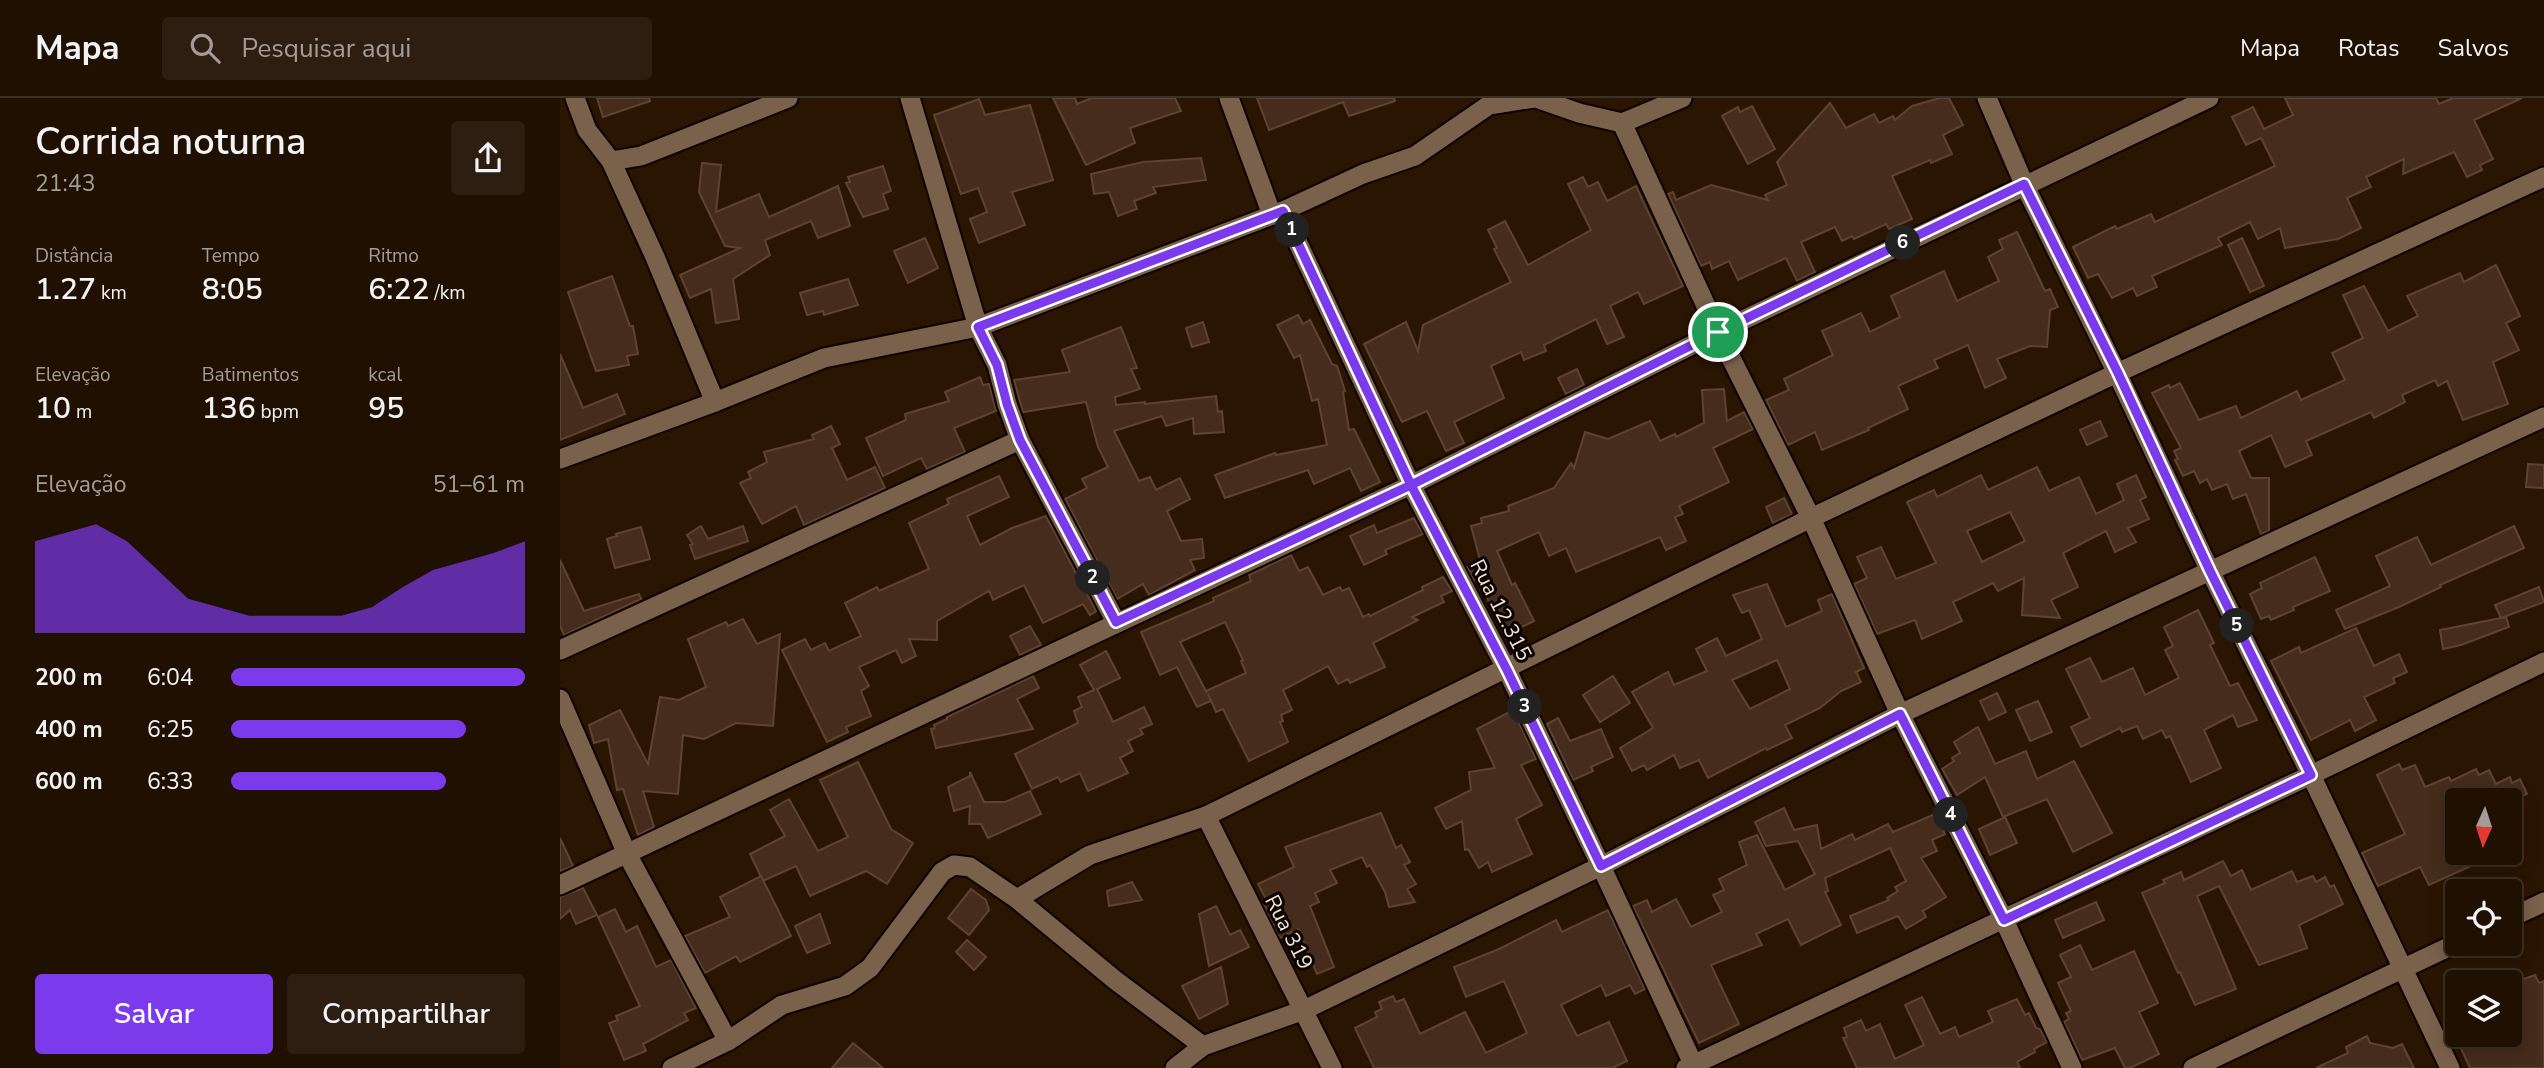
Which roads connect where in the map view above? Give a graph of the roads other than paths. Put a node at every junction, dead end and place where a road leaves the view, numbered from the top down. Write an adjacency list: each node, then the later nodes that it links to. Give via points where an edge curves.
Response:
1 (575, 98): 10 (street, via 586,130)
2 (788, 98): 10 (street, via 641,156)
3 (909, 98): 14 (street)
4 (1229, 98): 13 (street, Rua 12.315)
5 (1535, 98): 9 (street); 13 (street, via 1489,105 1415,156)
6 (1682, 98): 9 (street)
7 (1987, 98): 12 (street)
8 (2209, 98): 12 (street)
9 (1622, 124): 15 (street)
10 (611, 161): 17 (street)
11 (2544, 177): 16 (street)
12 (2024, 184): 15 (street); 16 (street)
13 (1278, 213): 14 (street); 21 (street, Rua 12.315)
14 (978, 327): 17 (street, via 824,358); 19 (street, via 997,365)
15 (1718, 332): 21 (street); 22 (street)
16 (2118, 373): 22 (street); 23 (street)
17 (715, 402): 20 (street)
18 (2544, 417): 23 (street)
19 (1020, 440): 24 (street); 25 (street)
20 (560, 459)
21 (1411, 485): 24 (street); 27 (street, Rua 12.315)
22 (1811, 518): 27 (street); 29 (street)
23 (2210, 571): 29 (street); 30 (street)
24 (1116, 622): 32 (street)
25 (560, 650)
26 (2544, 662): 30 (street)
27 (1507, 670): 31 (street); 33 (street, Rua 12.315)
28 (560, 699): 32 (street)
29 (1900, 714): 33 (street); 38 (street)
30 (2311, 775): 38 (street); 40 (street)
31 (1206, 816): 35 (street, via 1090,855); 41 (street, Rua 319)
32 (626, 855): 34 (street); 42 (street)
33 (1601, 866): 41 (street); 44 (street, Rua 12.315)
34 (560, 885)
35 (1017, 899): 42 (street, via 970,867 954,865 942,872 870,968 845,986 782,1005); 43 (street)
36 (2544, 902): 37 (street)
37 (2522, 912)
38 (2004, 920): 44 (street); 48 (street)
39 (2445, 949): 40 (street)
40 (2403, 968): 49 (street); 50 (street)
41 (1304, 1010): 43 (street); 47 (street, Rua 319)
42 (728, 1041): 45 (street)
43 (1203, 1046): 46 (street)
44 (1692, 1067)
45 (672, 1068)
46 (1175, 1068)
47 (1332, 1068)
48 (2072, 1068)
49 (2193, 1068)
50 (2450, 1068)

